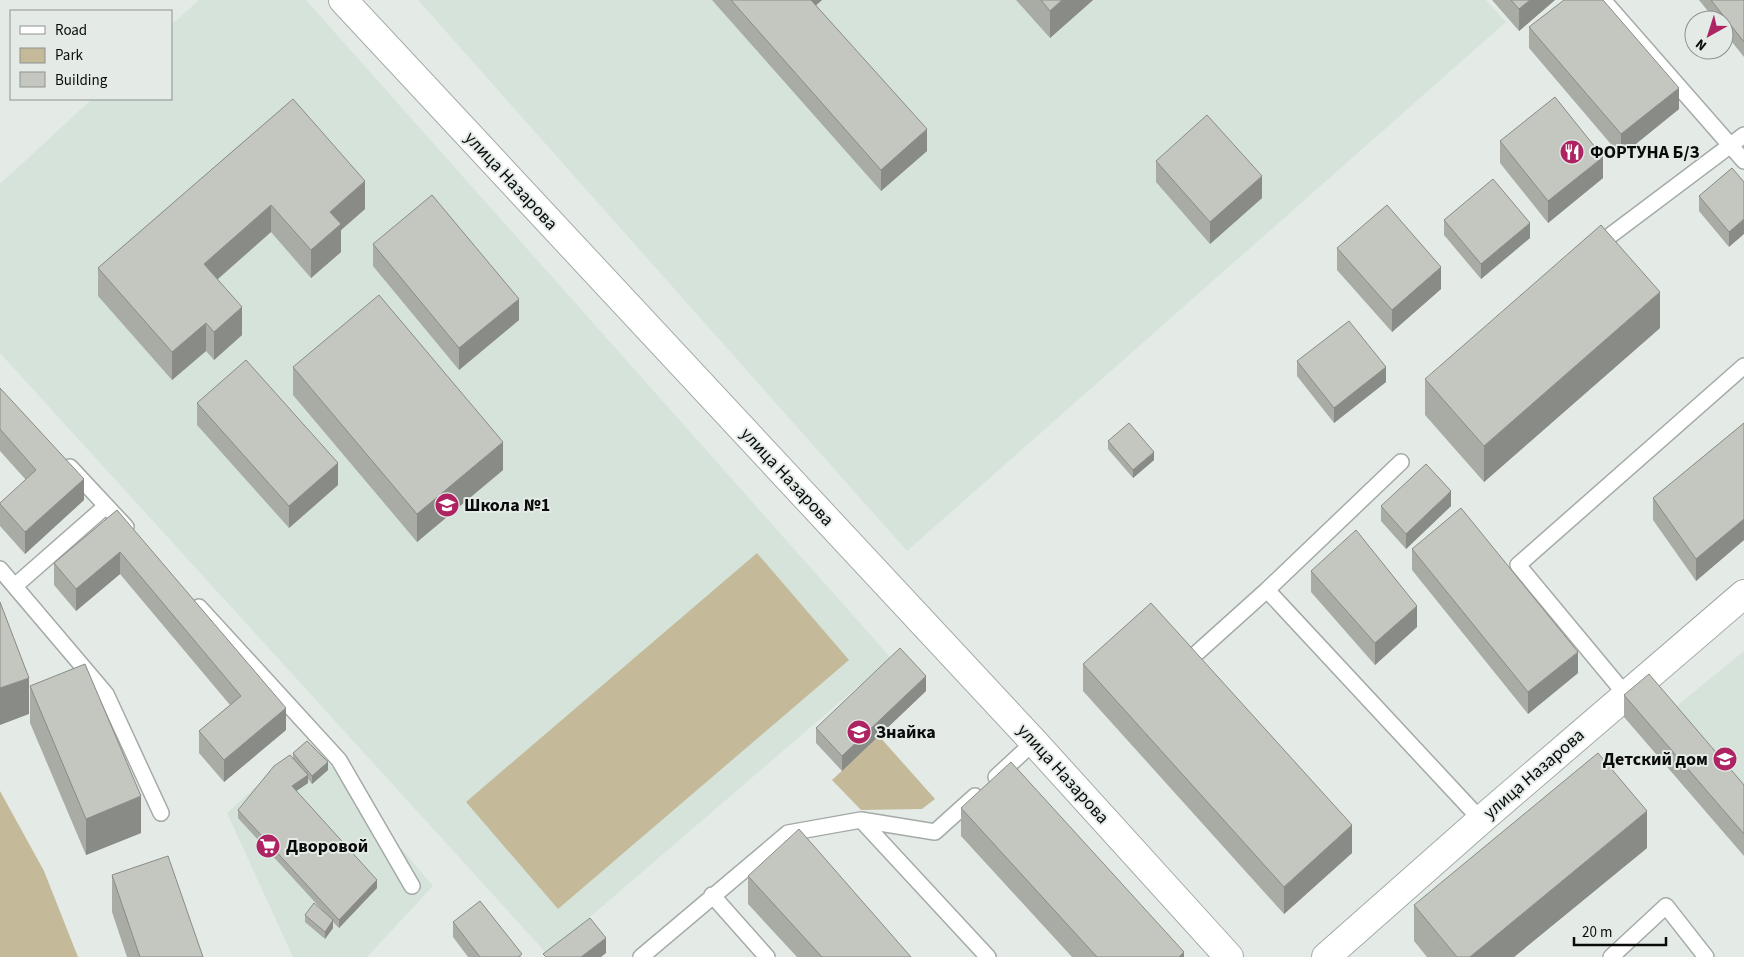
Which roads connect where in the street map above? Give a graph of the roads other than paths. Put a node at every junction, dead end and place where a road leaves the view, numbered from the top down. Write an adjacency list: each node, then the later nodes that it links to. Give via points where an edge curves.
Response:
1 (343, 0): 19 (street, улица Назарова)
2 (1603, 0): 4 (lane)
3 (1744, 135): 4 (lane)
4 (1730, 145): 5 (lane); 6 (lane)
5 (1744, 161)
6 (1611, 235)
7 (1744, 366): 18 (lane, via 1518,565)
8 (60, 456): 10 (lane)
9 (1401, 462): 14 (lane)
10 (106, 506): 11 (lane); 13 (lane)
11 (133, 535)
12 (0, 569): 13 (lane)
13 (16, 585): 20 (lane, via 106,694)
14 (1267, 590): 17 (lane); 22 (lane)
15 (186, 593): 23 (lane, via 339,760)
16 (1744, 594): 18 (street, улица Назарова)
17 (1198, 652)
18 (1626, 695): 22 (street, улица Назарова)
19 (1034, 742): 21 (lane, via 935,832); 28 (street, улица Назарова)
20 (161, 813)
21 (861, 820): 24 (lane, via 788,833); 27 (lane)
22 (1481, 820): 29 (street, улица Назарова)
23 (412, 886)
24 (712, 895): 25 (lane); 26 (lane)
25 (641, 957)
26 (767, 957)
27 (988, 957)
28 (1230, 957)
29 (1326, 957)
30 (1610, 957): 31 (lane, via 1666,906)
31 (1706, 957)

